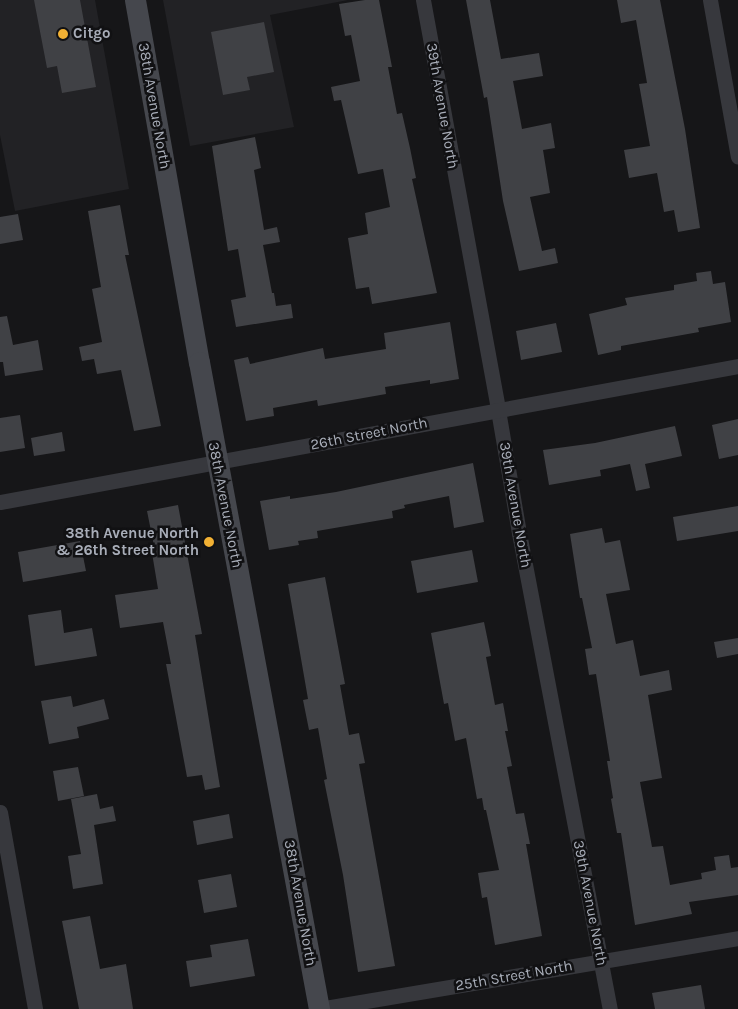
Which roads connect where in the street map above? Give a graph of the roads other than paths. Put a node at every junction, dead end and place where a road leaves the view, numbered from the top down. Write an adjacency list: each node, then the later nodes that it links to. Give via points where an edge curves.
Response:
1 (135, 0): 7 (main road, 38th Avenue North)
2 (423, 0): 6 (street, 39th Avenue North)
3 (710, 0): 4 (street)
4 (738, 157)
5 (738, 366): 6 (street, 26th Street North)
6 (498, 410): 7 (street, 26th Street North); 11 (street, 39th Avenue North)
7 (217, 462): 8 (street, 26th Street North); 13 (main road, 38th Avenue North)
8 (0, 502)
9 (0, 812): 12 (street)
10 (738, 938): 11 (street, 25th Street North)
11 (601, 961): 13 (street, 25th Street North); 14 (street, 39th Avenue North)
12 (35, 1009)
13 (319, 1009)
14 (610, 1009)

